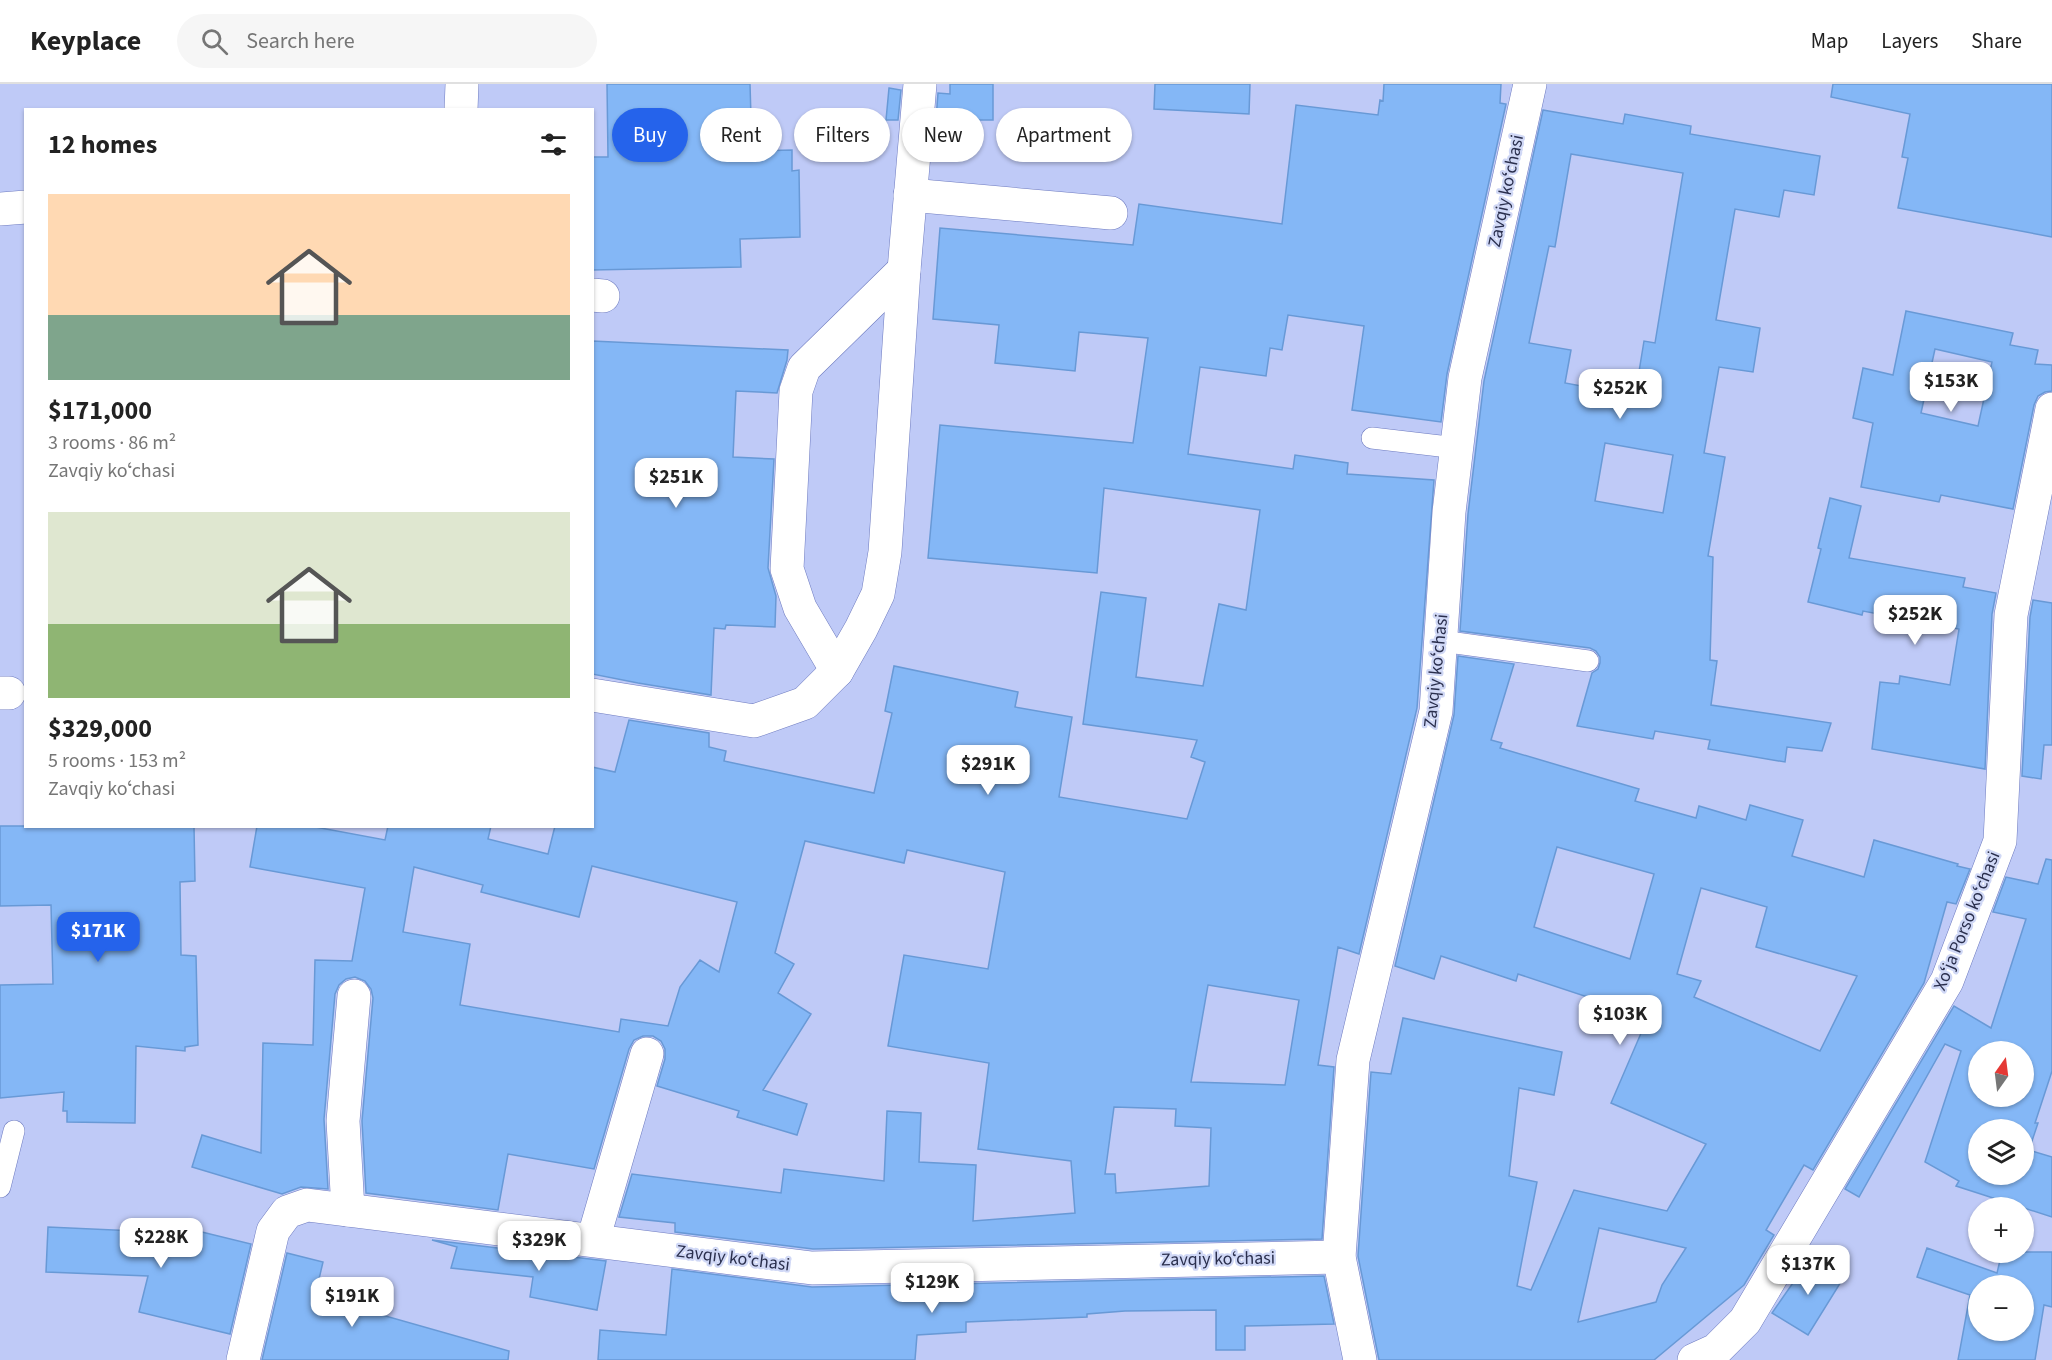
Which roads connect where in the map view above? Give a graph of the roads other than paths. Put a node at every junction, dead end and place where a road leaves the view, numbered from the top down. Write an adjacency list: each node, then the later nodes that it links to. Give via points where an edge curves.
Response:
1 (462, 84): 4 (street)
2 (920, 84): 5 (street)
3 (1530, 84): 12 (street, Zavqiy koʻchasi, via 1465,378)
4 (461, 108)
5 (910, 195): 8 (street); 9 (street)
6 (24, 207): 7 (street)
7 (0, 209)
8 (1111, 213)
9 (904, 270): 15 (street, via 885,552 878,594); 15 (street, via 804,368 796,391 787,569 800,608)
10 (2052, 409): 26 (street, Xoʻja Porso koʻchasi, via 2012,615 2000,841 1996,852 1947,981 1745,1321 1716,1350)
11 (1372, 438): 12 (lane)
12 (1456, 448): 13 (street, Zavqiy koʻchasi)
13 (1441, 641): 14 (lane); 23 (street, Zavqiy koʻchasi, via 1436,711 1353,1060)
14 (1588, 660)
15 (837, 671): 16 (street, via 805,703 754,721)
16 (594, 695)
17 (354, 996): 21 (street, via 343,1121)
18 (647, 1054): 22 (street)
19 (14, 1131): 20 (lane)
20 (0, 1187)
21 (348, 1210): 22 (street, Zavqiy koʻchasi); 24 (street, Zavqiy koʻchasi, via 307,1205 287,1212 273,1232)
22 (592, 1240): 23 (street, Zavqiy koʻchasi, via 812,1268)
23 (1339, 1257): 25 (street, Zavqiy koʻchasi)
24 (243, 1360)
25 (1360, 1360)
26 (1695, 1360)

